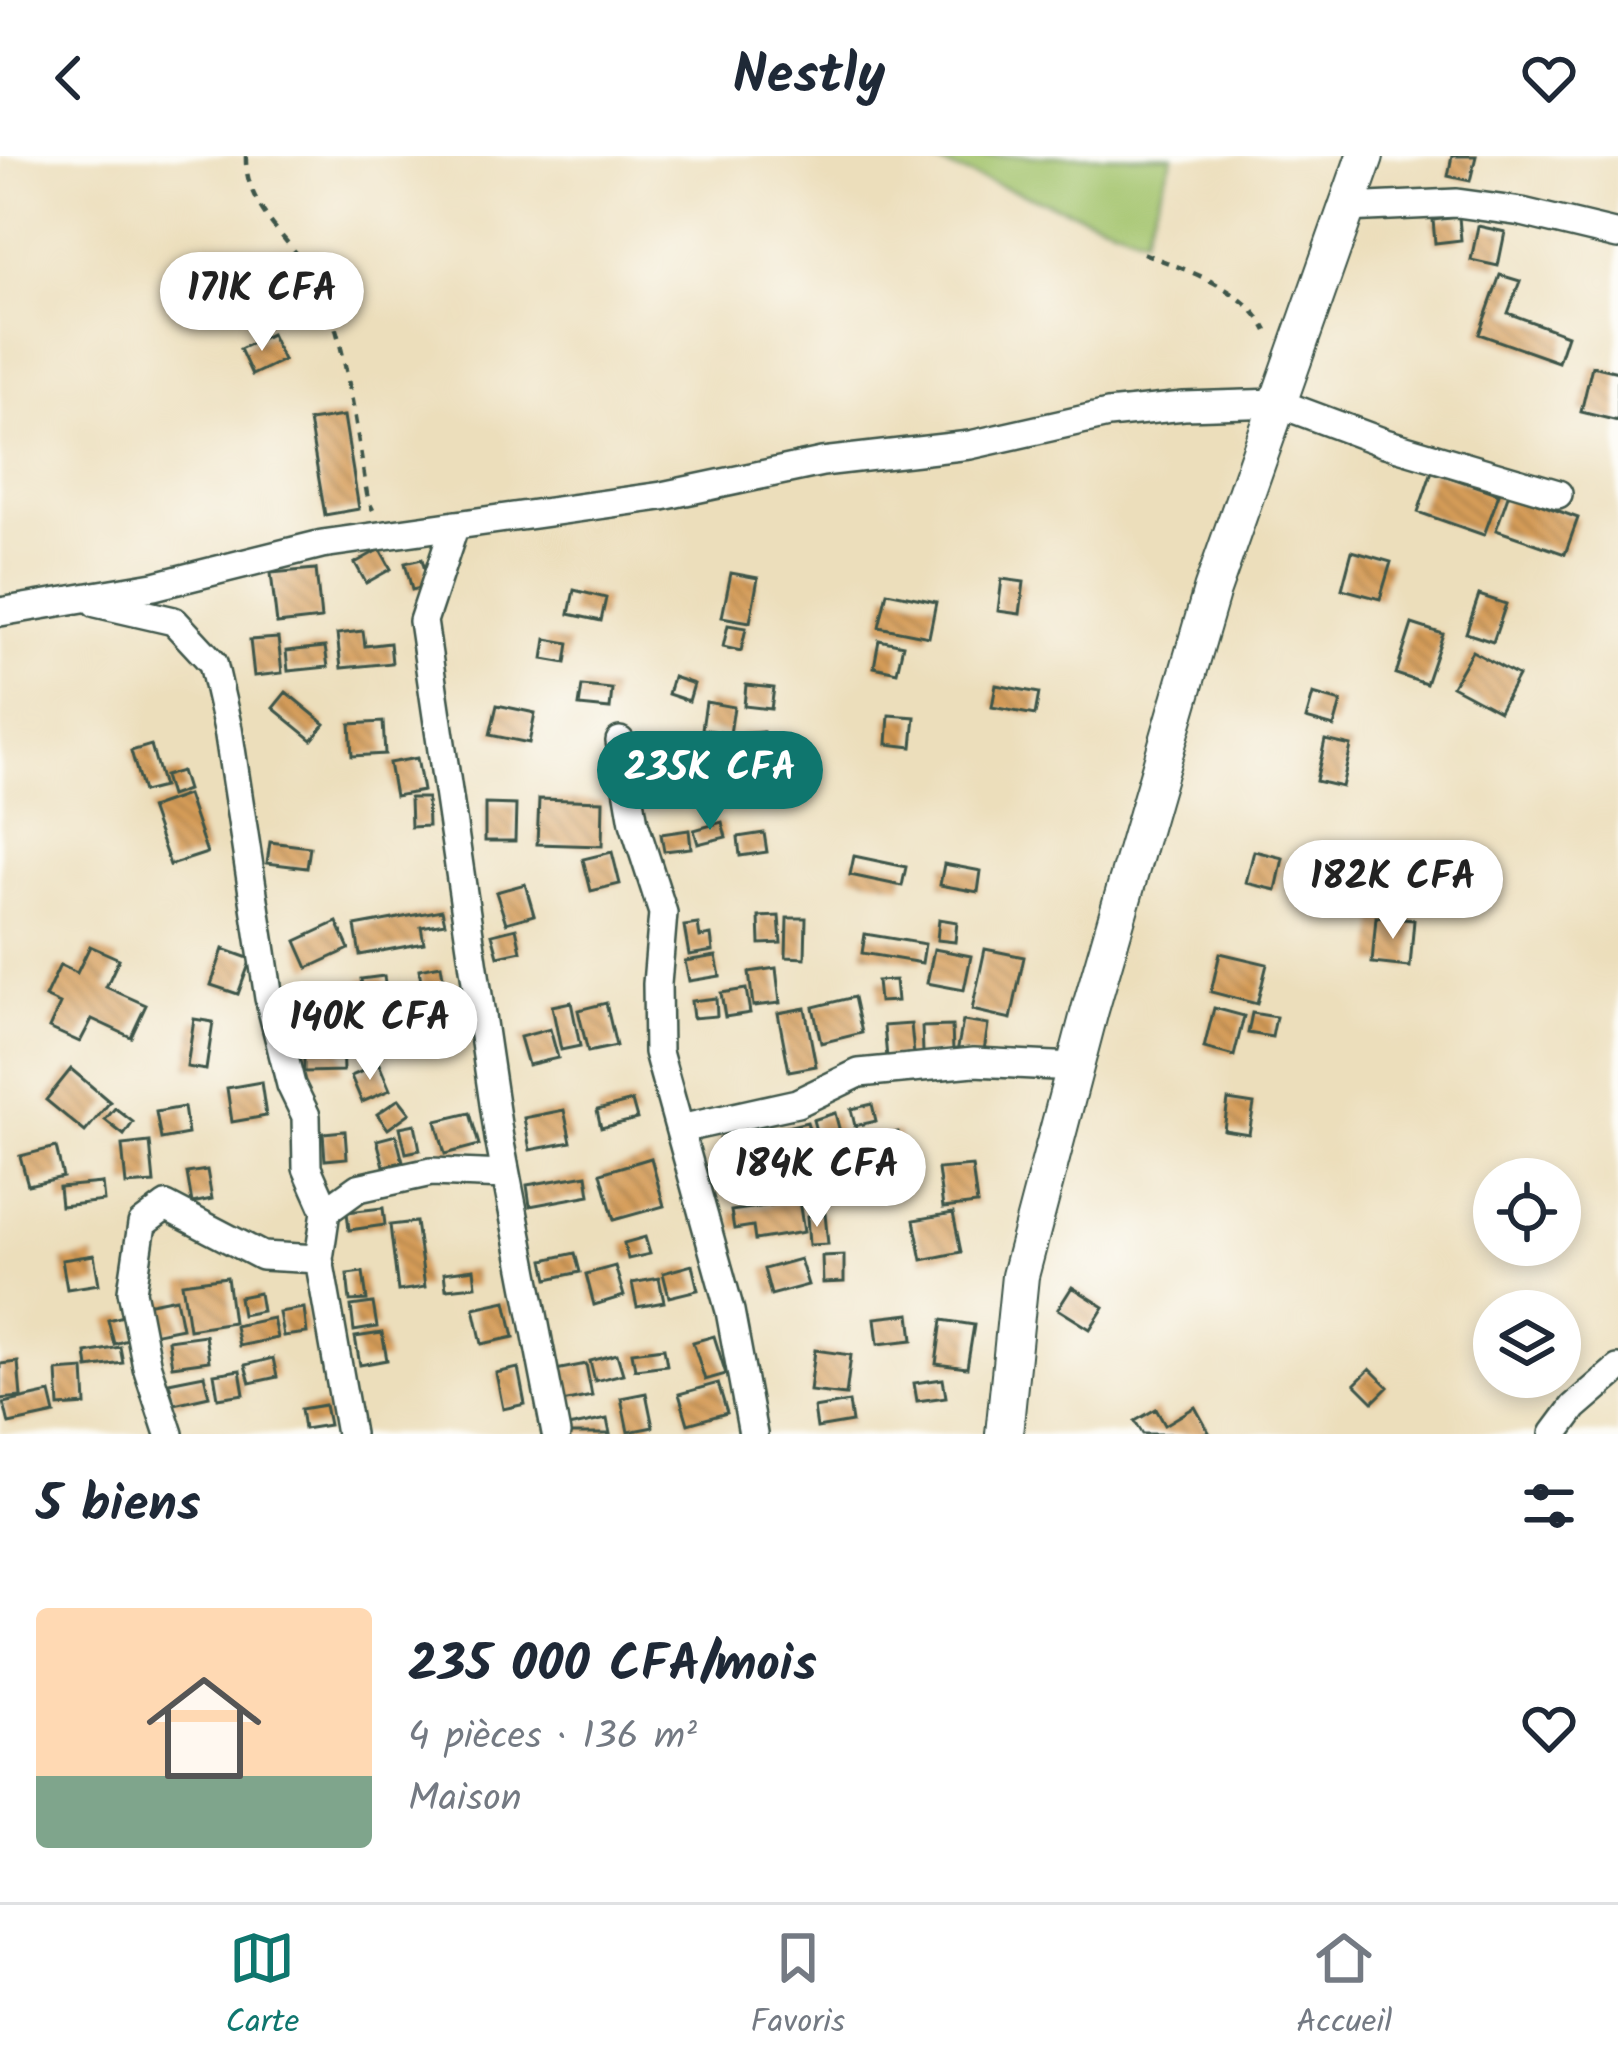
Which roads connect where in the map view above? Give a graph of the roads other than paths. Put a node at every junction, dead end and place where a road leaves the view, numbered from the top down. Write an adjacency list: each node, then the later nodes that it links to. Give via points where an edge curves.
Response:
1 (1365, 156): 2 (main road)
2 (1346, 208): 3 (street, via 1457,202); 4 (main road)
3 (1618, 235)
4 (1283, 389): 5 (street, via 1384,443); 6 (street); 10 (main road, via 1212,590)
5 (1558, 494)
6 (455, 525): 7 (street, via 322,544); 12 (street, via 423,621)
7 (80, 599): 8 (street); 13 (street, via 174,621 213,663 269,998 305,1116 307,1168)
8 (0, 612)
9 (620, 740): 11 (street, via 634,823 663,913 658,1052)
10 (1075, 1067): 11 (street, via 974,1062 859,1073 797,1103); 20 (main road, via 1019,1276)
11 (680, 1129): 19 (street, via 730,1311)
12 (506, 1175): 13 (street, via 431,1172 358,1188); 18 (street)
13 (326, 1211): 14 (street)
14 (319, 1259): 16 (street, via 262,1256 166,1206 142,1224 132,1291); 17 (street)
15 (1618, 1369): 21 (street)
16 (169, 1434)
17 (350, 1434)
18 (556, 1434)
19 (753, 1434)
20 (1004, 1434)
21 (1554, 1434)

